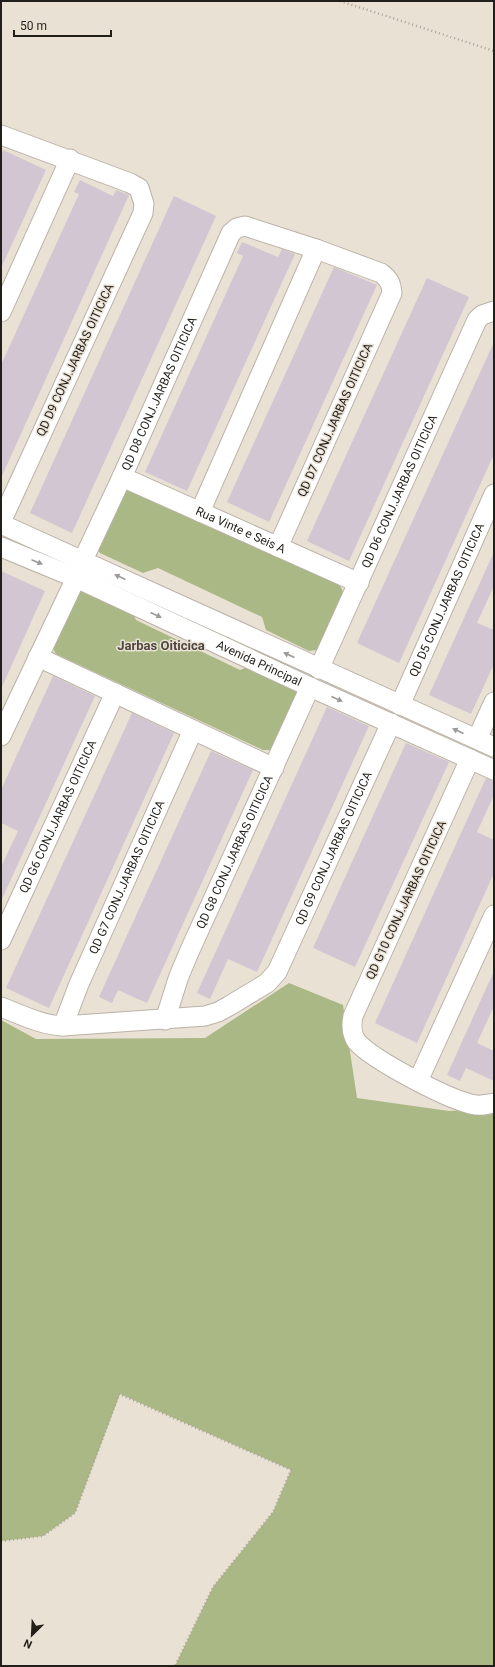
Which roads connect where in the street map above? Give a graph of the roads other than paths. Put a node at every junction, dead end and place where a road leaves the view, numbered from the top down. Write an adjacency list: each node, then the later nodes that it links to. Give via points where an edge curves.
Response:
1 (1, 135): 2 (street)
2 (70, 159): 4 (street); 9 (street, QD D9 CONJ.JARBAS OITICICA, via 139,188 143,197 143,213)
3 (316, 249): 6 (street, QD D8 CONJ.JARBAS OITICICA, via 245,226 231,233); 8 (street); 11 (street, QD D7 CONJ.JARBAS OITICICA, via 381,273 387,277 392,293)
4 (1, 312)
5 (488, 313): 14 (street, QD D6 CONJ.JARBAS OITICICA, via 477,320)
6 (122, 478): 8 (street, Rua Vinte e Seis A); 12 (street, QD D8 CONJ.JARBAS OITICICA)
7 (494, 494): 22 (street, QD D5 CONJ.JARBAS OITICICA)
8 (200, 512): 11 (street, Rua Vinte e Seis A)
9 (1, 523): 12 (street, Avenida Principal)
10 (1, 547): 13 (street, Avenida Principal, one-way to 13)
11 (278, 548): 14 (street, Rua Vinte e Seis A)
12 (83, 560): 15 (street, Avenida Principal, one-way to 12)
13 (76, 578): 16 (street, Avenida Principal, one-way to 16); 17 (street)
14 (358, 584): 18 (street, QD D6 CONJ.JARBAS OITICICA)
15 (202, 615): 16 (street); 18 (street, Avenida Principal, one-way to 15)
16 (193, 633): 19 (street, Avenida Principal)
17 (38, 657): 20 (street); 25 (street)
18 (319, 669): 22 (street, Avenida Principal)
19 (310, 687): 23 (street, Avenida Principal, one-way to 23); 29 (street, QD G8 CONJ.JARBAS OITICICA)
20 (115, 693): 24 (street); 32 (street, QD G6 CONJ.JARBAS OITICICA)
21 (494, 702): 26 (street)
22 (400, 705): 26 (street, Avenida Principal, one-way to 22)
23 (391, 723): 28 (street, Avenida Principal); 34 (street, QD G9 CONJ.JARBAS OITICICA, via 277,972 267,983 218,1012 205,1016)
24 (193, 730): 29 (street); 35 (street, QD G7 CONJ.JARBAS OITICICA, via 79,984)
25 (1, 736)
26 (477, 739): 27 (street, Avenida Principal)
27 (494, 747)
28 (470, 759): 30 (street, Avenida Principal); 36 (street, QD G10 CONJ.JARBAS OITICICA, via 351,1025 352,1034 357,1042 368,1052)
29 (274, 768): 34 (street, QD G8 CONJ.JARBAS OITICICA, via 182,969)
30 (494, 770)
31 (494, 915): 36 (street)
32 (1, 940)
33 (1, 1006): 35 (street, via 35,1021)
34 (165, 1020): 35 (street)
35 (63, 1026)
36 (418, 1082): 37 (street, via 475,1105)
37 (494, 1103)

